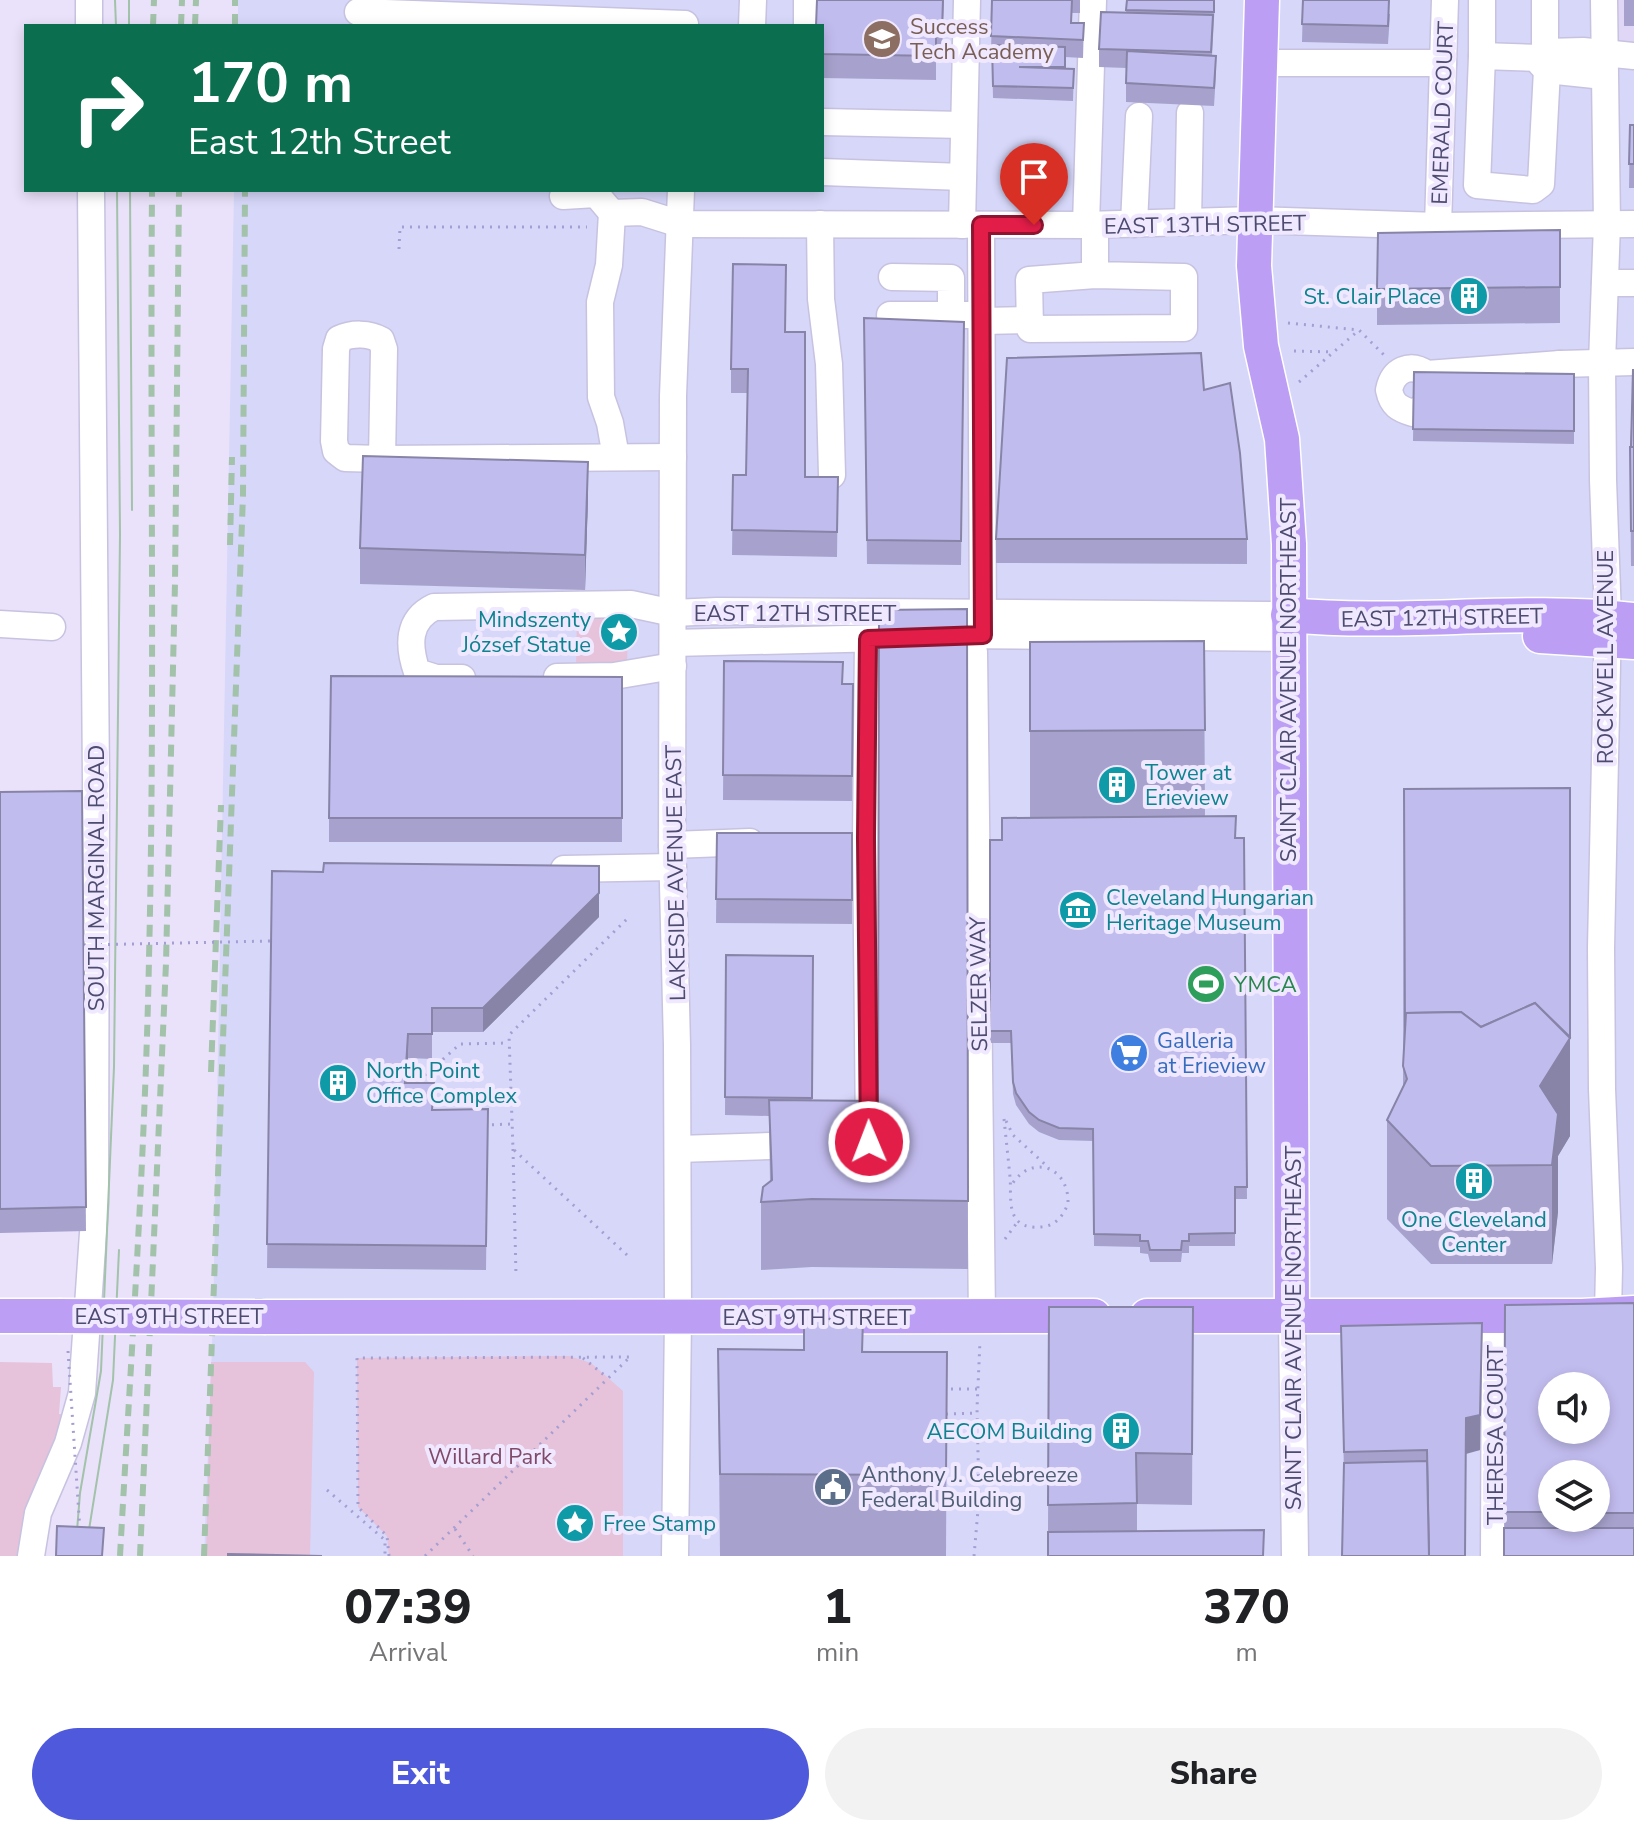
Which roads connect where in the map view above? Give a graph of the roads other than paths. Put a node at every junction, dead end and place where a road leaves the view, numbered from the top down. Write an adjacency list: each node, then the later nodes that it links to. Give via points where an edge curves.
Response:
1 (89, 0): 14 (street)
2 (753, 0): 15 (street)
3 (807, 0): 16 (street)
4 (967, 0): 26 (street, SELZER WAY)
5 (1093, 0): 41 (street)
6 (1262, 0): 20 (main road, SAINT CLAIR AVENUE NORTHEAST)
7 (1445, 0): 21 (street, EMERALD COURT)
8 (1482, 0): 17 (street)
9 (1545, 0): 19 (street)
10 (1604, 0): 22 (street, ROCKWELL AVENUE)
11 (358, 12): 13 (street)
12 (685, 17): 13 (street)
13 (594, 23)
14 (89, 24)
15 (752, 24)
16 (807, 24)
17 (1482, 56): 19 (street); 19 (street, via 1477,185 1533,190 1541,184)
18 (1634, 56): 22 (street)
19 (1545, 60): 22 (street, via 1583,51)
20 (1260, 63): 21 (street); 33 (main road, SAINT CLAIR AVENUE NORTHEAST)
21 (1443, 63): 42 (street, EMERALD COURT)
22 (1604, 66): 38 (street, ROCKWELL AVENUE)
23 (1190, 113): 34 (street)
24 (1139, 116): 37 (street)
25 (824, 122): 26 (street)
26 (964, 125): 28 (street, SELZER WAY)
27 (824, 172): 28 (street)
28 (963, 177): 40 (street, SELZER WAY)
29 (91, 192): 82 (street, SOUTH MARGINAL ROAD, via 95,1204 75,1425 38,1513)
30 (681, 192): 35 (street, LAKESIDE AVENUE EAST)
31 (563, 196): 32 (street, EAST 13TH STREET)
32 (601, 199): 35 (street, EAST 13TH STREET); 56 (street, via 609,265 600,302 601,397)
33 (1254, 220): 34 (street, EAST 13TH STREET); 42 (street, EAST 13TH STREET); 62 (main road, SAINT CLAIR AVENUE NORTHEAST, via 1261,346 1286,478)
34 (1188, 222): 37 (street, EAST 13TH STREET)
35 (680, 224): 36 (street, EAST 13TH STREET); 57 (street, LAKESIDE AVENUE EAST)
36 (820, 224): 40 (street, EAST 13TH STREET); 59 (street)
37 (1134, 224): 41 (street, EAST 13TH STREET)
38 (1607, 224): 39 (street, EAST 13TH STREET); 42 (street, EAST 13TH STREET); 45 (street, ROCKWELL AVENUE)
39 (1634, 224)
40 (971, 225): 41 (street, EAST 13TH STREET); 49 (street, SELZER WAY)
41 (1091, 225): 43 (street)
42 (1438, 226)
43 (1095, 275): 50 (street, via 1029,280); 50 (street, via 1184,277 1184,328 1030,329)
44 (892, 277): 48 (street, via 951,278)
45 (1605, 283): 46 (street); 52 (street, ROCKWELL AVENUE)
46 (1634, 283)
47 (890, 315): 48 (street)
48 (951, 315): 49 (street)
49 (982, 318): 50 (street); 65 (street, SELZER WAY)
50 (1030, 320)
51 (1634, 362): 52 (street)
52 (1602, 363): 53 (street, via 1559,375); 64 (street, ROCKWELL AVENUE, via 1603,480)
53 (1427, 374): 54 (street, via 1433,393); 54 (street, via 1414,368 1400,371 1389,390 1400,410 1413,413)
54 (1429, 404): 55 (street)
55 (1459, 405)
56 (616, 457): 57 (street); 58 (street)
57 (673, 457): 60 (street, LAKESIDE AVENUE EAST)
58 (382, 459)
59 (832, 475)
60 (673, 613): 65 (street, EAST 12TH STREET); 67 (street, LAKESIDE AVENUE EAST); 68 (street, EAST 12TH STREET, via 631,604 434,607 420,614 413,625 417,672 436,678)
61 (0, 624): 63 (street)
62 (1288, 626): 64 (main road, EAST 12TH STREET, via 1434,616); 65 (street, EAST 12TH STREET); 81 (main road, SAINT CLAIR AVENUE NORTHEAST)
63 (52, 627)
64 (1621, 630): 76 (street, ROCKWELL AVENUE, via 1601,966 1609,1268)
65 (980, 633): 66 (street, EAST 12TH STREET); 80 (street, SELZER WAY)
66 (868, 639): 67 (street, EAST 12TH STREET); 70 (street)
67 (673, 654): 69 (street, EAST 12TH STREET, via 614,676); 73 (street, LAKESIDE AVENUE EAST)
68 (487, 677)
69 (534, 677)
70 (866, 838): 71 (street); 75 (street, via 869,1142)
71 (834, 839)
72 (771, 842): 73 (street)
73 (672, 856): 74 (street); 75 (street, LAKESIDE AVENUE EAST)
74 (536, 869)
75 (678, 1149): 79 (street, LAKESIDE AVENUE EAST)
76 (1621, 1313): 77 (main road, EAST 9TH STREET)
77 (1495, 1315): 81 (main road, EAST 9TH STREET); 85 (street, THERESA COURT)
78 (0, 1316): 79 (main road, EAST 9TH STREET, bridge)
79 (678, 1317): 80 (main road, EAST 9TH STREET); 83 (street, LAKESIDE AVENUE EAST)
80 (982, 1317): 81 (main road, EAST 9TH STREET)
81 (1292, 1317): 84 (street, SAINT CLAIR AVENUE NORTHEAST)
82 (31, 1556)
83 (675, 1556)
84 (1295, 1556)
85 (1494, 1556)

